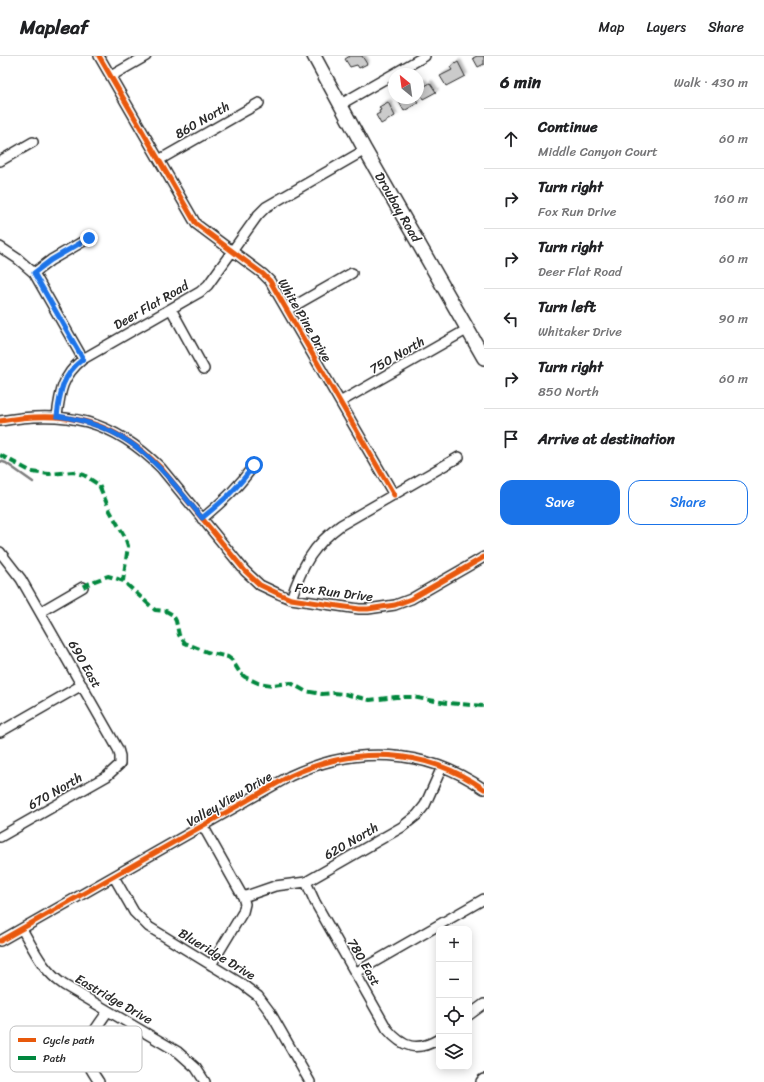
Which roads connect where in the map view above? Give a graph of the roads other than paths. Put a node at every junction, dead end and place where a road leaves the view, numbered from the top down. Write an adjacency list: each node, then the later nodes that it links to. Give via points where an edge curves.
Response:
1 (99, 56): 5 (street, White Pine Drive)
2 (146, 56): 5 (street)
3 (314, 56): 7 (street, Droubay Road)
4 (425, 56): 7 (street)
5 (111, 76): 10 (street, White Pine Drive)
6 (259, 103): 10 (street, 860 North)
7 (341, 104): 9 (street, Droubay Road)
8 (34, 142): 11 (street)
9 (365, 150): 14 (street, Deer Flat Road, via 266,207); 19 (street, Droubay Road)
10 (159, 160): 14 (street, White Pine Drive, via 196,224)
11 (0, 161)
12 (89, 238): 16 (street)
13 (0, 247): 16 (street)
14 (232, 251): 17 (street, Deer Flat Road, via 208,285); 18 (street, White Pine Drive, via 270,281)
15 (352, 272): 18 (street)
16 (34, 273): 21 (street)
17 (171, 310): 21 (street, Deer Flat Road); 22 (street)
18 (287, 310): 23 (street, White Pine Drive)
19 (468, 329): 20 (street, Droubay Road); 23 (street, 750 North)
20 (484, 358)
21 (83, 359): 24 (street, Deer Flat Road, via 72,369 64,382)
22 (204, 369)
23 (340, 402): 28 (street, White Pine Drive)
24 (57, 416): 25 (street, Fox Run Drive); 29 (street, Fox Run Drive, via 77,419 104,428 129,441 161,468)
25 (0, 421)
26 (459, 457): 28 (street)
27 (254, 465): 29 (street, via 231,495)
28 (394, 495): 33 (street, via 341,525 324,539 303,567)
29 (202, 518): 33 (street, Fox Run Drive, via 244,571 260,585)
30 (0, 552): 34 (street, 690 East, via 21,579)
31 (484, 557): 33 (street, Fox Run Drive, via 411,599 386,607 360,609)
32 (82, 587): 34 (street)
33 (291, 599)
34 (40, 612): 35 (street, 690 East)
35 (82, 685): 36 (street); 37 (street, 690 East, via 118,749)
36 (0, 732)
37 (120, 764): 41 (street, 670 North, via 107,776)
38 (442, 767): 39 (street, Valley View Drive); 40 (street, Valley View Drive, via 412,758 383,755 355,756 328,761 290,776); 43 (street, 620 North, via 424,805 412,820)
39 (484, 789)
40 (203, 826): 42 (street, Valley View Drive); 44 (street)
41 (0, 837)
42 (114, 877): 46 (street, Valley View Drive); 48 (street, Blueridge Drive, via 134,912 143,922 155,932)
43 (306, 882): 44 (street, 620 North, via 275,886); 49 (street, 780 East, via 314,902)
44 (243, 897): 48 (street, via 244,912)
45 (484, 899): 49 (street)
46 (22, 929): 47 (street, Valley View Drive); 51 (street, Eastridge Drive, via 40,960 53,976)
47 (0, 941)
48 (211, 965): 60 (street, Blueridge Drive, via 248,987 262,1001)
49 (355, 973): 56 (street, 780 East, via 387,1029 398,1040 409,1047 424,1046)
50 (484, 1004): 52 (street)
51 (108, 1011): 53 (street); 54 (street, Eastridge Drive)
52 (472, 1012)
53 (99, 1026)
54 (133, 1026)
55 (142, 1031): 59 (street, Eastridge Drive, via 184,1056)
56 (436, 1040)
57 (93, 1072): 58 (street)
58 (99, 1082)
59 (205, 1082)
60 (310, 1082)

